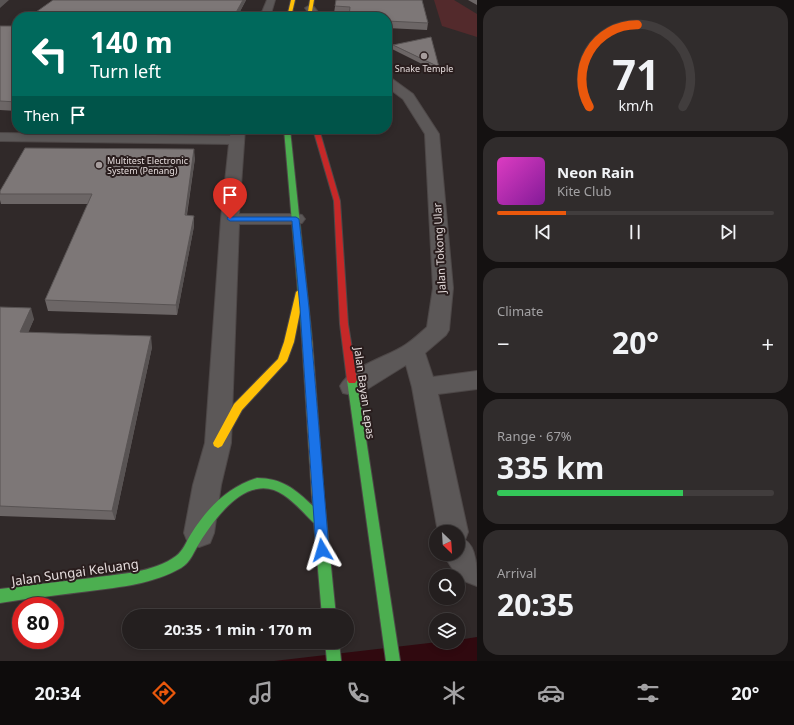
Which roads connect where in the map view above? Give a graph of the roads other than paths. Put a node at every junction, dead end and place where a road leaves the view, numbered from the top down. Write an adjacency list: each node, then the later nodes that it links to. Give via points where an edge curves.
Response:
1 (271, 0): 3 (street)
2 (293, 0): 4 (main road)
3 (267, 12)
4 (290, 12)
5 (392, 85): 13 (street, Jalan Tokong Ular, via 408,97 432,134 443,288 438,330)
6 (288, 134): 11 (main road)
7 (317, 134): 15 (main road, Jalan Bayan Lepas, via 336,202 344,324)
8 (237, 135): 9 (street); 10 (street)
9 (0, 137)
10 (230, 219): 11 (street); 17 (street)
11 (296, 219): 12 (main road)
12 (302, 285): 17 (main road, via 282,361 238,407); 18 (main road)
13 (413, 351): 15 (street, Jalan Tokong Ular); 16 (street)
14 (477, 380): 16 (street)
15 (352, 386): 27 (main road, Jalan Bayan Lepas)
16 (424, 387): 19 (street)
17 (218, 443): 20 (street)
18 (319, 519): 20 (main road, Jalan Sungai Keluang, via 283,488 260,482 239,489); 24 (main road)
19 (452, 525)
20 (199, 533): 23 (main road, Jalan Sungai Keluang, via 187,556 171,566 152,573)
21 (465, 561): 22 (street, via 470,568)
22 (477, 570)
23 (0, 596)
24 (329, 609)
25 (333, 649): 26 (main road)
26 (334, 661)
27 (393, 661)

